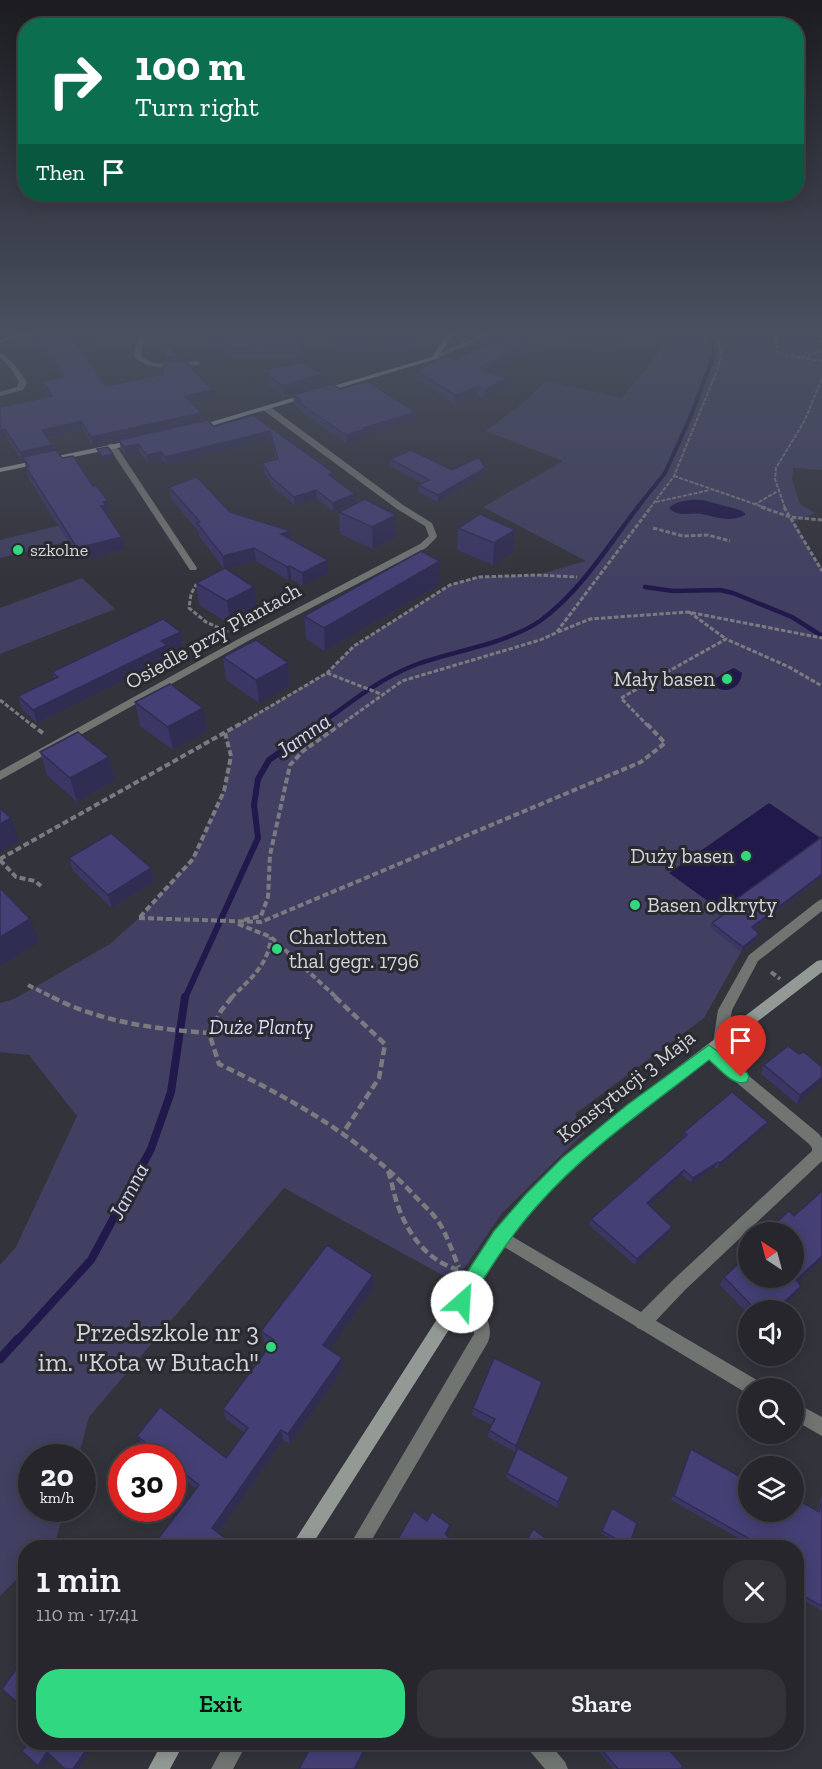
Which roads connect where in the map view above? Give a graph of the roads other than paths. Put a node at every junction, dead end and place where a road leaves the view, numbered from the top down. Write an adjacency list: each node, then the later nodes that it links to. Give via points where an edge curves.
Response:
1 (235, 417): 3 (street)
2 (278, 417): 8 (street, Osiedle przy Plantach, via 429,525 433,536 423,546 245,639)
3 (190, 429)
4 (145, 439): 5 (street)
5 (112, 446): 6 (street); 7 (street)
6 (0, 470)
7 (193, 568)
8 (0, 776)
9 (822, 904): 11 (street, via 753,958 724,1010)
10 (822, 965): 11 (street, Konstytucji 3 Maja)
11 (714, 1047): 12 (street, Konstytucji 3 Maja, via 567,1164); 14 (street, via 814,1139 820,1146 819,1154)
12 (501, 1237): 13 (street, Konstytucji 3 Maja); 14 (street)
13 (459, 1300): 18 (street, Konstytucji 3 Maja); 19 (street, via 481,1321 482,1336)
14 (643, 1322): 15 (street)
15 (738, 1378)
16 (804, 1417): 17 (street)
17 (822, 1427)
18 (304, 1540)
19 (362, 1540)
20 (170, 1750): 23 (street)
21 (233, 1750): 24 (street)
22 (542, 1750): 25 (street)
23 (158, 1769)
24 (221, 1769)
25 (558, 1769)

